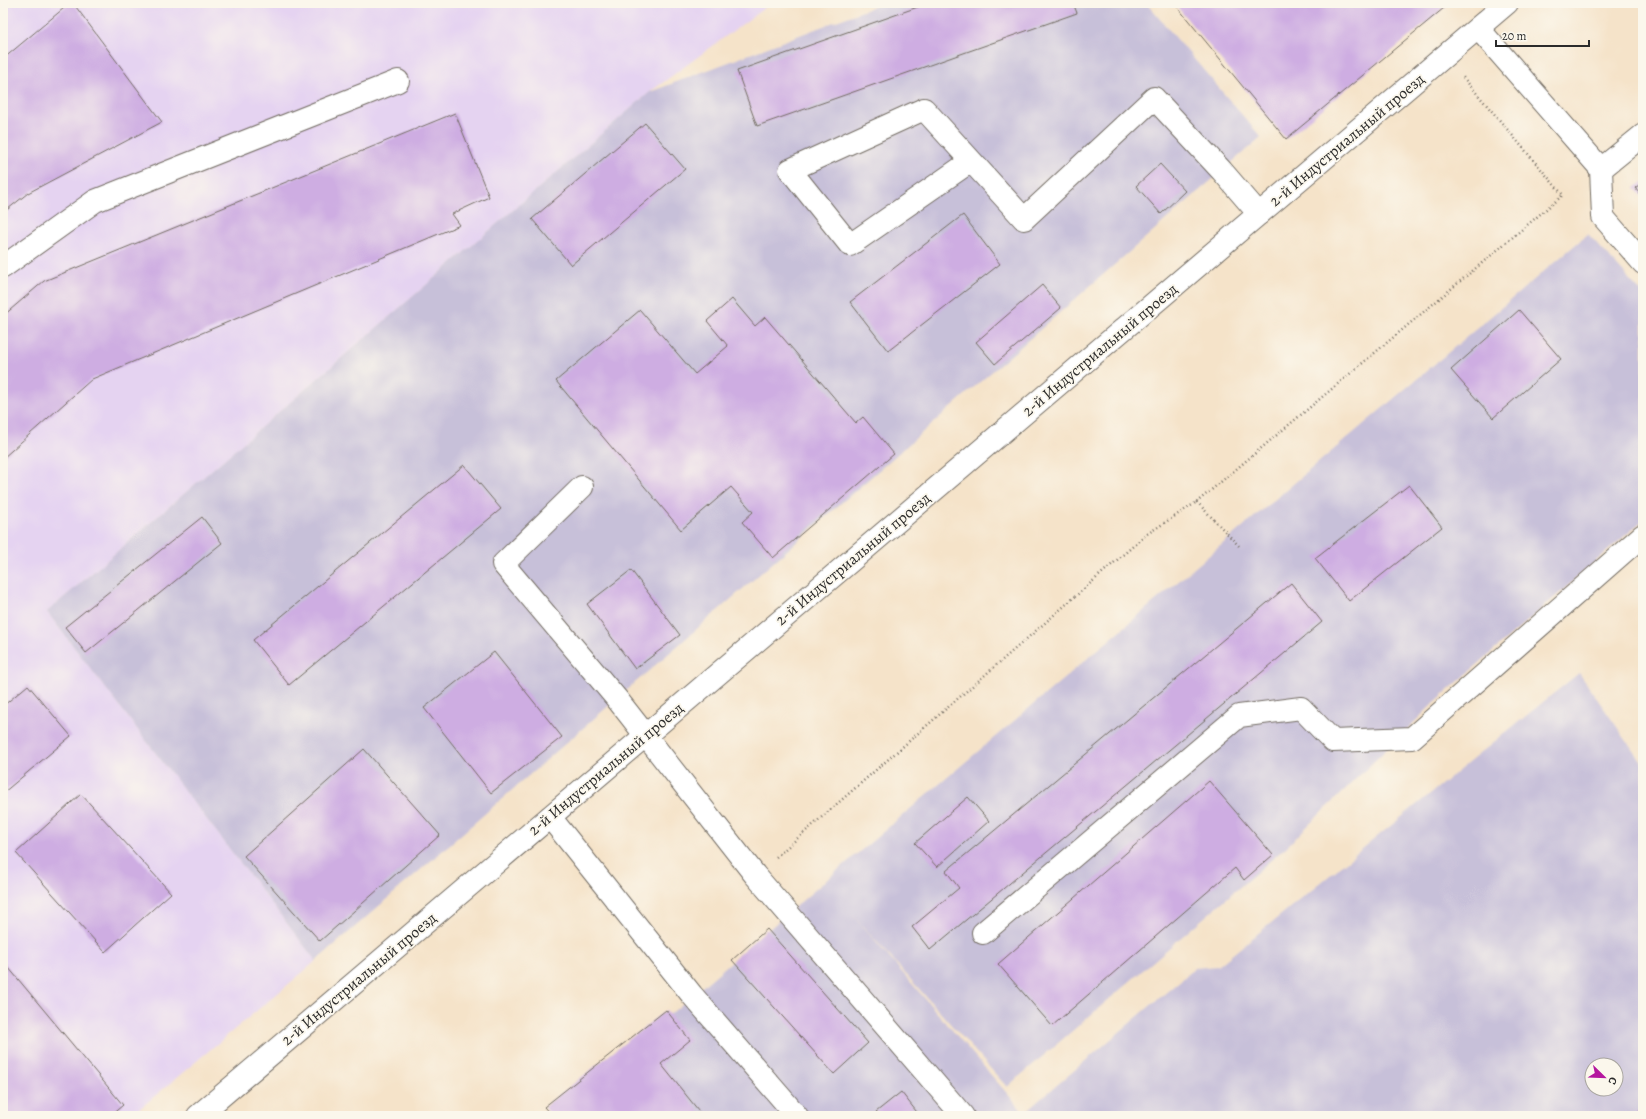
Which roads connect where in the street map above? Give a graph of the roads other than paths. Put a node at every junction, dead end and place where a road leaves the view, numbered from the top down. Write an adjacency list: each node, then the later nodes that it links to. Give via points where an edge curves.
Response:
1 (1507, 3): 2 (street, 2-й Индустриальный проезд)
2 (1478, 28): 6 (street); 7 (street, 2-й Индустриальный проезд)
3 (398, 81): 9 (street, via 94,201)
4 (1643, 135): 6 (street)
5 (971, 161): 5 (street, via 850,245 790,170 924,109); 7 (street, via 1024,219 1154,98)
6 (1601, 169): 8 (street, via 1603,217)
7 (1259, 214): 12 (street, 2-й Индустриальный проезд)
8 (1643, 263)
9 (3, 267)
10 (582, 487): 12 (street, via 503,564)
11 (1643, 535): 14 (street, via 1412,738 1333,741 1301,708 1239,716)
12 (646, 735): 13 (street, 2-й Индустриальный проезд); 17 (street, via 755,875)
13 (550, 817): 15 (street, 2-й Индустриальный проезд); 16 (street, via 692,995)
14 (983, 933)
15 (198, 1116)
16 (797, 1116)
17 (963, 1116)

